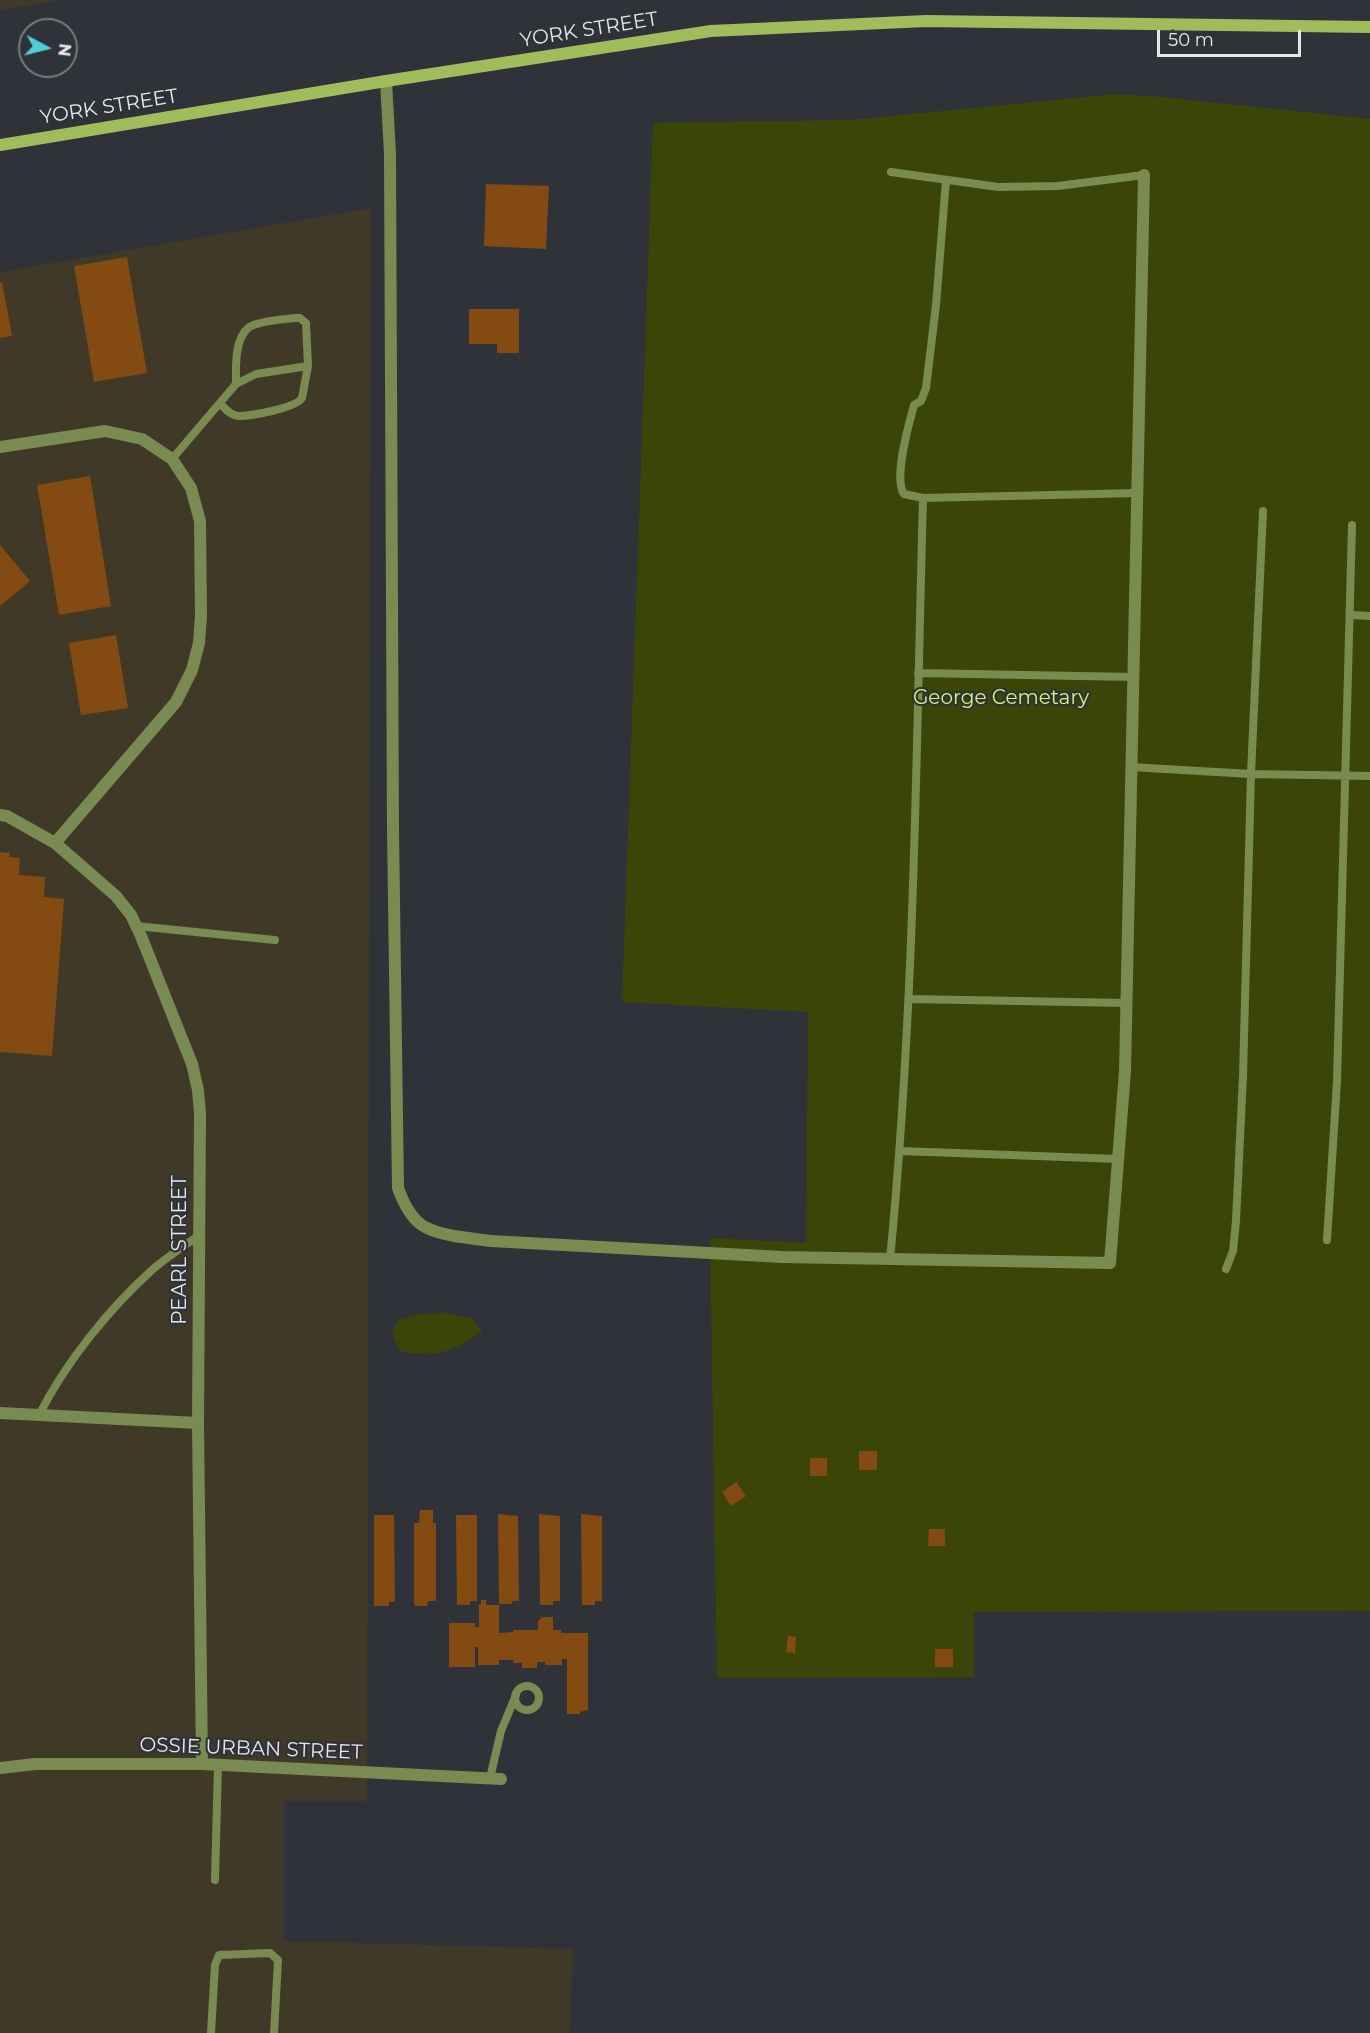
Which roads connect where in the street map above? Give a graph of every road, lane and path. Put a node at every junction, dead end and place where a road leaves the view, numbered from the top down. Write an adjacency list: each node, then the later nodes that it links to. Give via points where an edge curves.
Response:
1 (1370, 27): 2 (main road, YORK STREET, via 926,21 747,28)
2 (386, 81): 3 (main road, YORK STREET); 34 (street, via 390,154 398,1188 406,1207 424,1226 491,1241)
3 (0, 145)
4 (891, 172): 6 (lane)
5 (1144, 175): 6 (lane, via 1058,186 998,187); 12 (street)
6 (946, 180): 13 (lane, via 926,388 921,401 914,405 900,482 904,495)
7 (308, 366): 8 (lane, via 256,374); 8 (lane, via 308,327 303,320 256,325 248,328 239,344); 9 (lane, via 302,398 294,406 239,416)
8 (236, 384): 9 (lane)
9 (220, 403): 11 (lane)
10 (0, 447): 11 (street, via 105,431 142,439)
11 (172, 459): 25 (street, via 191,488 200,521 201,616 192,670 176,702)
12 (1137, 493): 13 (lane); 19 (street)
13 (923, 498): 18 (lane)
14 (1263, 511): 21 (lane)
15 (1352, 525): 16 (lane)
16 (1350, 615): 17 (lane); 22 (lane)
17 (1370, 616)
18 (918, 673): 19 (lane); 28 (lane)
19 (1132, 677): 20 (street)
20 (1130, 767): 21 (lane); 29 (street)
21 (1251, 774): 22 (lane); 35 (lane, via 1236,1221 1233,1251)
22 (1347, 775): 23 (lane); 33 (lane)
23 (1370, 776)
24 (0, 815): 25 (street, PEARL STREET)
25 (55, 843): 26 (street, PEARL STREET, via 116,896)
26 (136, 926): 27 (lane); 32 (street, PEARL STREET, via 192,1064 198,1090)
27 (275, 940)
28 (910, 999): 29 (lane); 30 (lane)
29 (1126, 1003): 31 (street)
30 (901, 1151): 31 (lane); 34 (lane)
31 (1118, 1159): 34 (street, via 1110,1263)
32 (201, 1235): 37 (lane, via 152,1270 114,1309 76,1354); 38 (street, PEARL STREET)
33 (1328, 1240)
34 (890, 1259)
35 (1226, 1269)
36 (0, 1413): 37 (street)
37 (39, 1415): 38 (street)
38 (198, 1423): 40 (street, PEARL STREET)
39 (516, 1695): 43 (lane, via 501,1731)
40 (202, 1764): 41 (street, OSSIE URBAN STREET); 42 (street, OSSIE URBAN STREET, via 35,1764)
41 (218, 1765): 43 (street, OSSIE URBAN STREET); 44 (lane)
42 (0, 1768)
43 (495, 1778)
44 (215, 1880)
45 (211, 2033): 46 (lane, via 219,1955 270,1953 278,1960)
46 (274, 2033)

